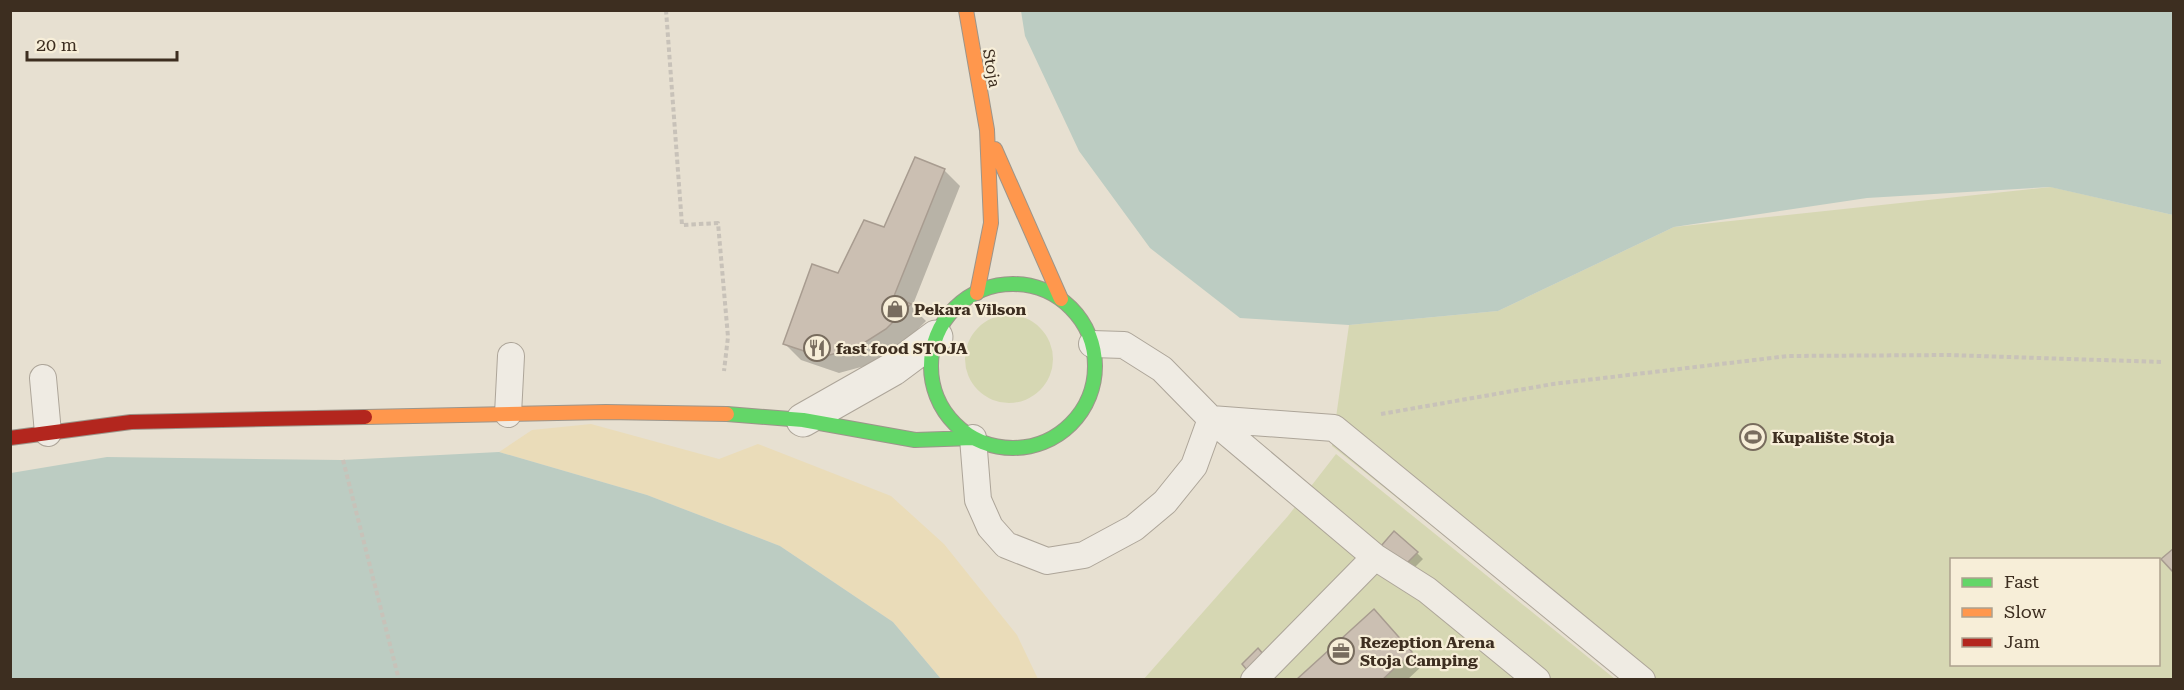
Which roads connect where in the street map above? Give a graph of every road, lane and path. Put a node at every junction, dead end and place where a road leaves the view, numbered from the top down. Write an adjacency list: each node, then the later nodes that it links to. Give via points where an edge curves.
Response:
1 (666, 10): 11 (path, via 682,225 718,224 729,336)
2 (966, 10): 3 (main road, Stoja)
3 (987, 130): 4 (main road, via 991,223); 5 (main road)
4 (977, 292): 5 (main road, via 1014,283 1038,288); 6 (main road, via 948,315)
5 (1061, 299): 7 (main road, via 1079,316)
6 (936, 337): 14 (street, via 893,369); 18 (main road, via 932,383 940,405 954,424)
7 (1092, 344): 13 (lane, via 1124,345 1162,369); 18 (main road, via 1095,371 1089,398 1074,420 1052,438 1027,447 1000,447)
8 (511, 356): 12 (lane)
9 (2161, 362): 15 (path, via 1949,355 1788,356 1553,384 1381,414)
10 (43, 378): 16 (lane)
11 (718, 413): 12 (main road); 14 (main road)
12 (508, 414): 16 (main road, via 130,422)
13 (1211, 419): 15 (lane); 18 (lane, via 1194,466 1165,502 1134,528 1084,555 1047,561 1006,544 990,527 978,500); 20 (lane)
14 (803, 420): 18 (main road, via 915,440)
15 (1334, 428): 24 (lane)
16 (48, 433): 17 (main road)
17 (10, 438)
18 (973, 438)
19 (342, 460): 21 (path)
20 (1375, 556): 22 (lane); 23 (lane, via 1427,590)
21 (399, 680)
22 (1254, 680)
23 (1537, 680)
24 (1642, 680)

